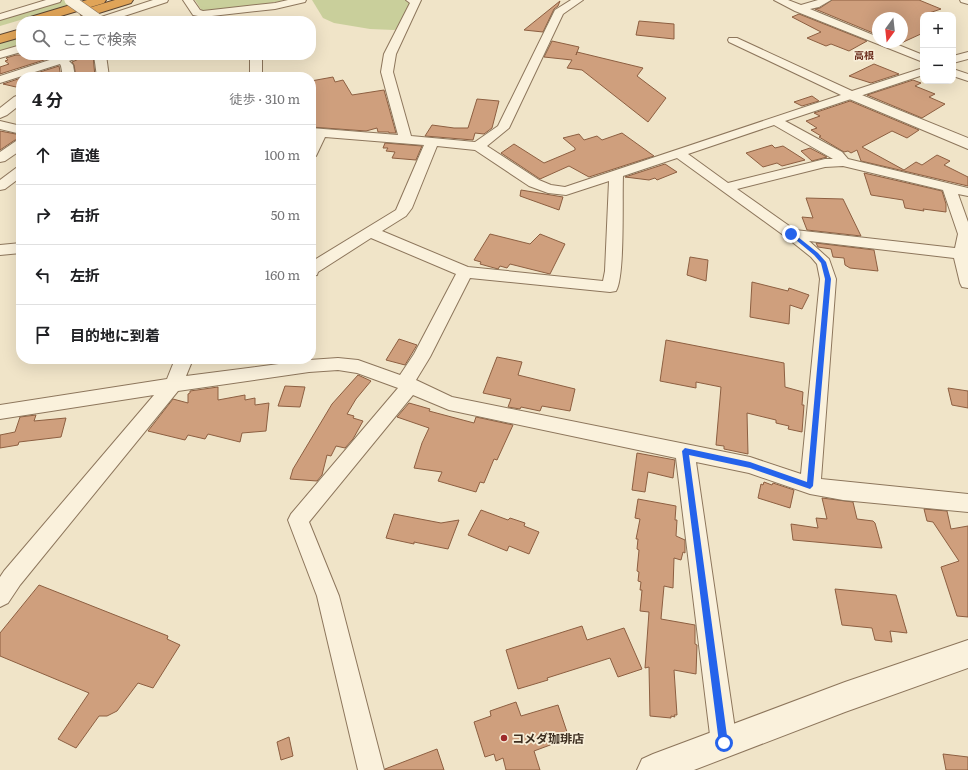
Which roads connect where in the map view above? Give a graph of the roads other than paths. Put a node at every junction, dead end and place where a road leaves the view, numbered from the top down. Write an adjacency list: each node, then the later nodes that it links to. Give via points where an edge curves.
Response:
1 (56, 0): 12 (street)
2 (70, 0): 17 (street, bridge)
3 (100, 0): 15 (highway)
4 (127, 0): 16 (highway)
5 (163, 0): 18 (street)
6 (188, 0): 13 (street, via 197,13 203,14)
7 (301, 0): 13 (street)
8 (411, 0): 50 (street, via 416,0 390,54 387,72)
9 (578, 0): 53 (street, via 559,12 503,128)
10 (779, 0): 14 (street)
11 (826, 0): 14 (street)
12 (31, 3): 20 (street)
13 (256, 8): 19 (street)
14 (799, 9): 25 (street)
15 (47, 16)
16 (75, 16)
17 (92, 16)
18 (111, 16)
19 (256, 16)
20 (0, 17)
21 (16, 25): 22 (highway)
22 (0, 30)
23 (16, 34): 24 (highway)
24 (0, 39)
25 (872, 39)
26 (733, 40): 44 (street)
27 (896, 48): 31 (street)
28 (16, 50): 29 (street)
29 (0, 55)
30 (968, 55): 32 (street)
31 (920, 58)
32 (956, 59)
33 (62, 60): 36 (street); 37 (street, via 67,65)
34 (101, 60): 38 (street)
35 (256, 60): 39 (street)
36 (40, 72)
37 (66, 72)
38 (102, 72)
39 (256, 72)
40 (920, 72): 44 (street)
41 (956, 73): 42 (street)
42 (968, 78)
43 (10, 89): 45 (street, via 9,109)
44 (852, 95): 46 (street); 52 (street)
45 (0, 114)
46 (775, 121): 55 (street); 57 (street, via 837,155)
47 (0, 125): 48 (street)
48 (16, 129)
49 (316, 133): 50 (street)
50 (405, 139): 51 (street)
51 (432, 142): 53 (street); 64 (street, via 405,208)
52 (968, 144)
53 (478, 146): 58 (street, via 534,184 548,189 566,191)
54 (16, 147): 56 (street)
55 (678, 153): 58 (street); 61 (street)
56 (0, 158)
57 (843, 162): 61 (street, via 825,163); 62 (street)
58 (616, 174): 70 (street, via 613,271 610,287)
59 (16, 175): 60 (street)
60 (0, 186)
61 (727, 187): 65 (street)
62 (949, 188): 63 (street); 68 (street, via 965,234)
63 (968, 192)
64 (370, 232): 69 (street); 70 (street)
65 (791, 234): 68 (street); 79 (street, via 824,263 828,279)
66 (16, 248): 67 (street)
67 (0, 250)
68 (961, 254): 71 (street)
69 (316, 266)
70 (465, 272): 75 (street)
71 (968, 283)
72 (316, 363): 75 (street, via 358,367)
73 (182, 364): 76 (street)
74 (303, 364): 76 (street)
75 (407, 384): 78 (street, via 449,402); 84 (street, via 298,520 328,596)
76 (172, 385): 77 (street); 81 (street, via 12,578)
77 (0, 412)
78 (685, 451): 79 (street, via 750,465); 83 (street)
79 (810, 486): 80 (street, via 843,492)
80 (968, 503)
81 (0, 596)
82 (968, 654): 83 (street)
83 (724, 743): 85 (street)
84 (371, 770)
85 (653, 770)

